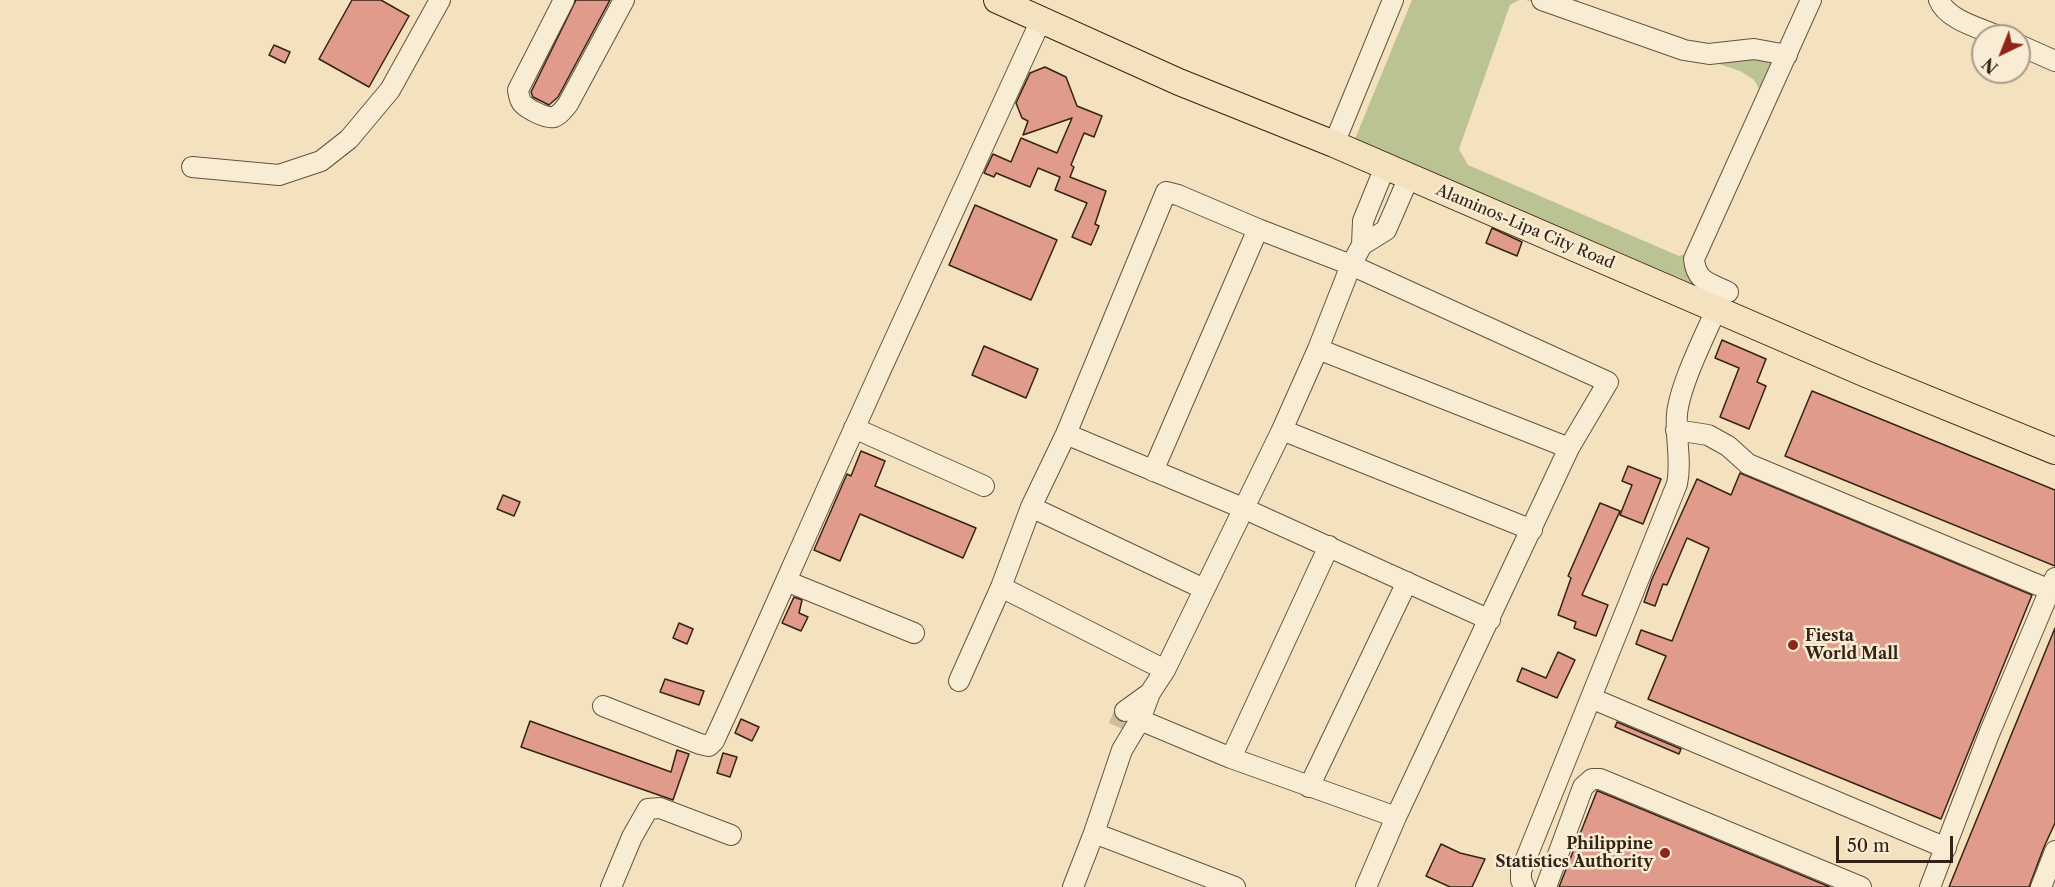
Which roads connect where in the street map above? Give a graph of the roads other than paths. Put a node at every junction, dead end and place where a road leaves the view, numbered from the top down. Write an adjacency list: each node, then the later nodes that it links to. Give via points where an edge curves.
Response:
1 (441, 0): 15 (street, via 390,90 349,139 321,161 279,175)
2 (564, 0): 3 (street, via 518,90 524,105 547,117 561,113 568,104)
3 (624, 0)
4 (997, 0): 9 (main road, Alaminos-Lipa City Road)
5 (1393, 0): 14 (street)
6 (1542, 0): 12 (street, via 1684,50 1709,54 1754,48)
7 (1810, 0): 12 (street)
8 (1934, 1): 10 (street)
9 (1041, 20): 14 (main road, Alaminos-Lipa City Road, via 1179,82); 23 (street)
10 (1971, 24)
11 (2031, 50): 13 (street)
12 (1787, 55): 21 (street, via 1694,259 1695,271)
13 (2055, 61)
14 (1334, 144): 16 (main road, Alaminos-Lipa City Road)
15 (192, 167)
16 (1385, 167): 17 (main road, Alaminos-Lipa City Road); 19 (street, via 1364,221)
17 (1409, 177): 19 (street, via 1386,230); 21 (main road, Alaminos-Lipa City Road)
18 (1258, 229): 20 (street); 26 (street, via 1166,192); 29 (street)
19 (1362, 245): 20 (street)
20 (1351, 265): 22 (street); 27 (street, via 1608,382)
21 (1722, 301): 25 (street, via 1684,388); 28 (main road, Alaminos-Lipa City Road, via 1866,374)
22 (1318, 349): 24 (street); 27 (street)
23 (854, 428): 30 (street); 35 (street)
24 (1282, 430): 32 (street); 33 (street)
25 (1676, 430): 37 (street, via 1708,435 1748,464); 44 (street, via 1680,468 1677,484)
26 (1066, 434): 29 (street); 31 (street)
27 (1569, 448): 33 (street)
28 (2055, 452)
29 (1153, 471): 32 (street)
30 (984, 486)
31 (1031, 507): 38 (street); 39 (street)
32 (1245, 509): 34 (street); 39 (street)
33 (1532, 530): 40 (street)
34 (1329, 546): 36 (street); 47 (street)
35 (786, 581): 41 (street); 45 (street, via 709,746)
36 (1407, 582): 40 (street); 48 (street)
37 (2052, 584): 52 (street)
38 (1001, 587): 42 (street); 43 (street)
39 (1204, 590): 42 (street)
40 (1490, 620): 49 (street)
41 (914, 633)
42 (1165, 670): 46 (street)
43 (959, 681)
44 (1591, 698): 52 (street); 58 (street, via 1521,871)
45 (603, 706)
46 (1128, 719): 47 (street); 50 (street, via 1122,750)
47 (1231, 758): 48 (street)
48 (1309, 786): 49 (street)
49 (1396, 817): 57 (street)
50 (1094, 833): 55 (street); 56 (street)
51 (731, 835): 54 (street, via 660,808 648,809)
52 (1946, 848): 61 (street)
53 (2055, 851): 62 (street)
54 (611, 887)
55 (1073, 887)
56 (1235, 887)
57 (1366, 887)
58 (1524, 887)
59 (1546, 887): 60 (street, via 1583,787 1600,779)
60 (1861, 887)
61 (1930, 887)
62 (2041, 887)

